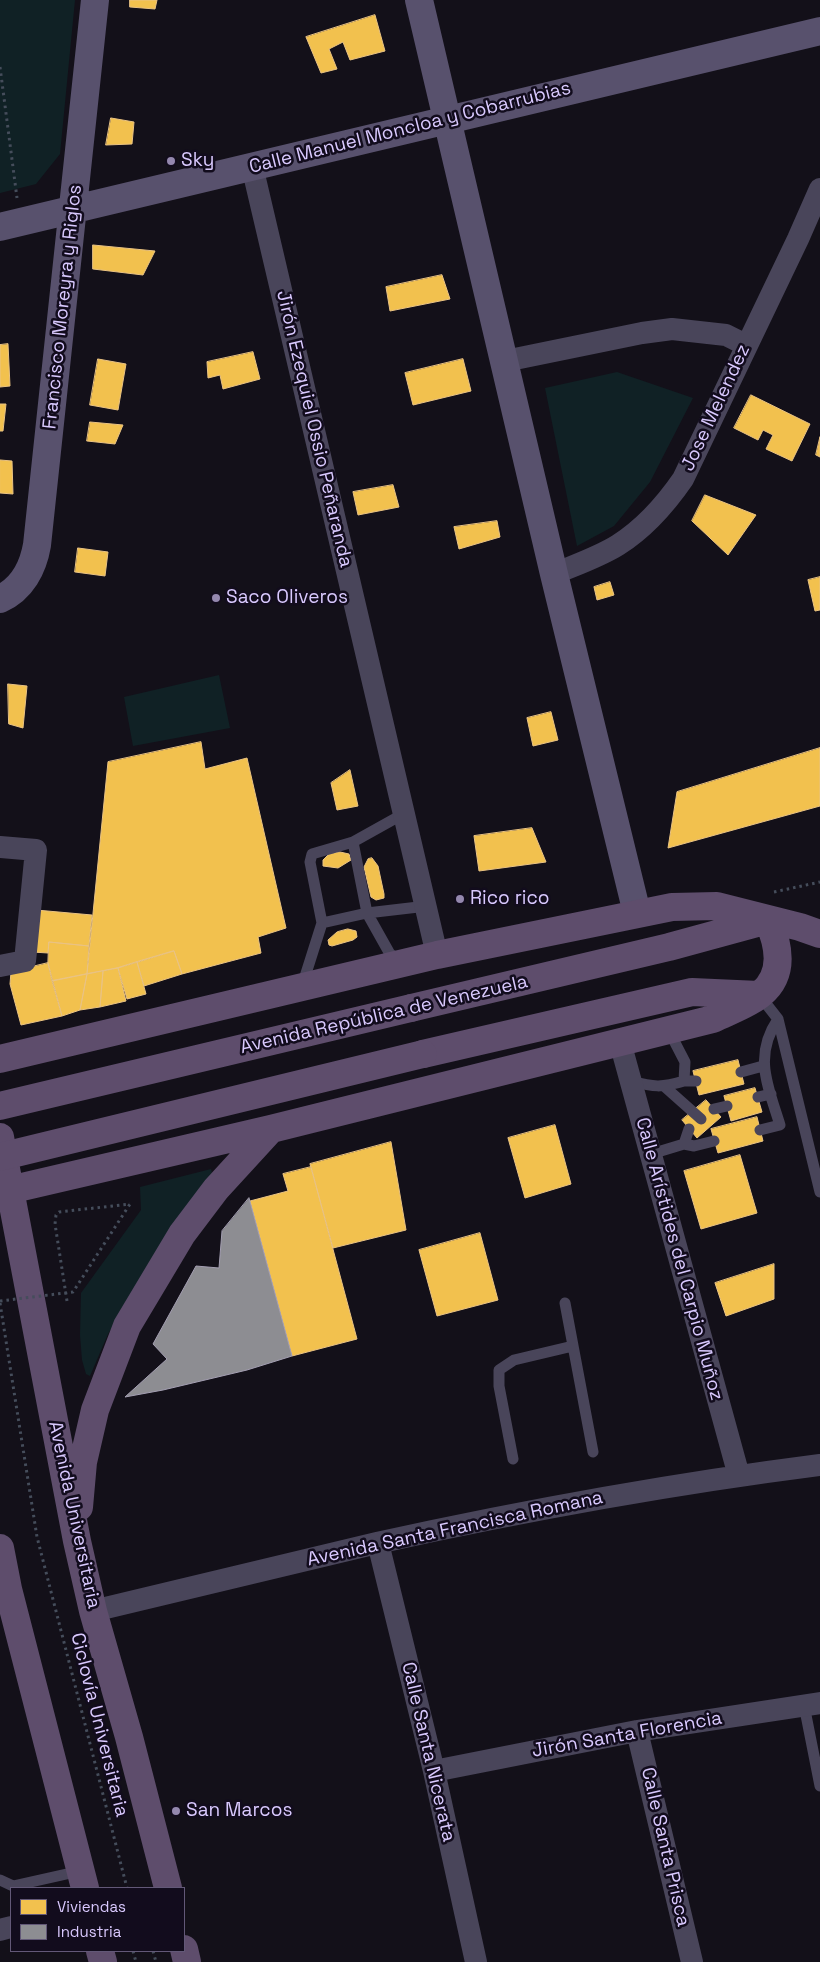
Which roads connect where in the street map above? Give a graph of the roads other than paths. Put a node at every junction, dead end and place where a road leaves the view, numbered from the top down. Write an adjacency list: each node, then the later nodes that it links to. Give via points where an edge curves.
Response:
1 (95, 0): 7 (street, Francisco Moreyra y Riglos)
2 (419, 0): 4 (street)
3 (820, 31): 4 (street, Calle Manuel Moncloa y Cobarrubias)
4 (448, 119): 5 (street, Calle Manuel Moncloa y Cobarrubias); 10 (street)
5 (252, 166): 7 (street, Calle Manuel Moncloa y Cobarrubias); 13 (street, Jirón Ezequiel Ossio Peñaranda)
6 (820, 190): 9 (street, Jose Melendez)
7 (73, 209): 8 (street, Calle Manuel Moncloa y Cobarrubias); 12 (street, Francisco Moreyra y Riglos, via 35,555 19,586)
8 (10, 224)
9 (746, 345): 10 (street, via 726,336 672,330 642,333); 11 (street, Jose Melendez, via 696,454 667,502 616,546)
10 (504, 362): 11 (street)
11 (554, 574): 18 (street)
12 (0, 599)
13 (404, 813): 14 (lane); 16 (street, Jirón Ezequiel Ossio Peñaranda)
14 (353, 842): 17 (lane); 20 (lane, via 312,854 310,862)
15 (0, 847): 24 (street, via 36,850 24,961)
16 (426, 906): 17 (lane); 22 (street, Jirón Ezequiel Ossio Peñaranda)
17 (367, 913): 20 (lane); 23 (lane, via 390,954)
18 (637, 913): 19 (main road, Avenida República de Venezuela, via 672,907 717,906); 22 (main road, Avenida República de Venezuela)
19 (768, 920): 21 (main road, Avenida República de Venezuela); 26 (main road, via 775,935 778,967 774,981); 37 (main road, Avenida República de Venezuela, bridge, via 669,947)
20 (322, 923): 25 (lane)
21 (820, 934)
22 (437, 955): 23 (main road, Avenida República de Venezuela)
23 (404, 963): 25 (main road, Avenida República de Venezuela)
24 (0, 966)
25 (301, 987): 30 (main road, Avenida República de Venezuela)
26 (760, 996): 27 (lane); 28 (main road, via 713,1019); 48 (main road, bridge, via 692,992)
27 (778, 1019): 31 (lane, via 770,1031); 50 (lane)
28 (669, 1031): 29 (main road); 34 (lane, via 685,1062 690,1081)
29 (620, 1042): 33 (street, Calle Arístides del Carpio Muñoz); 41 (main road)
30 (0, 1059)
31 (763, 1066): 32 (lane); 35 (lane)
32 (741, 1072)
33 (630, 1081): 34 (lane); 47 (street, Calle Arístides del Carpio Muñoz)
34 (665, 1087): 40 (lane)
35 (771, 1094): 36 (lane); 43 (lane, via 780,1125)
36 (758, 1097)
37 (0, 1106)
38 (727, 1106): 39 (lane)
39 (714, 1109)
40 (701, 1119)
41 (271, 1129): 49 (main road); 57 (main road, via 216,1189 182,1234 126,1326 100,1394 87,1444)
42 (689, 1129): 46 (lane)
43 (760, 1130)
44 (0, 1136): 49 (main road, Avenida Universitaria)
45 (714, 1141): 46 (lane, via 694,1146)
46 (684, 1144): 47 (lane)
47 (651, 1154): 56 (street, Calle Arístides del Carpio Muñoz)
48 (0, 1157)
49 (6, 1190): 57 (main road, Avenida Universitaria)
50 (820, 1192)
51 (565, 1303): 52 (lane)
52 (573, 1346): 53 (lane); 54 (lane, via 514,1360 499,1370)
53 (593, 1452)
54 (513, 1459)
55 (820, 1465): 56 (street, Avenida Santa Francisca Romana)
56 (739, 1476): 58 (street, Avenida Santa Francisca Romana, via 601,1498)
57 (76, 1541): 61 (main road, Avenida Universitaria)
58 (378, 1543): 61 (street, Avenida Santa Francisca Romana); 64 (street, Calle Santa Nicerata)
59 (0, 1550): 60 (main road)
60 (4, 1590): 67 (main road)
61 (94, 1611): 68 (main road, Avenida Universitaria)
62 (812, 1704): 63 (street, Jirón Santa Florencia); 65 (lane)
63 (637, 1731): 64 (street, Jirón Santa Florencia); 70 (street, Calle Santa Prisca)
64 (434, 1771): 69 (street, Calle Santa Nicerata)
65 (820, 1786)
66 (0, 1880): 67 (lane, via 13,1886)
67 (83, 1880)
68 (168, 1887)
69 (476, 1962)
70 (692, 1962)

